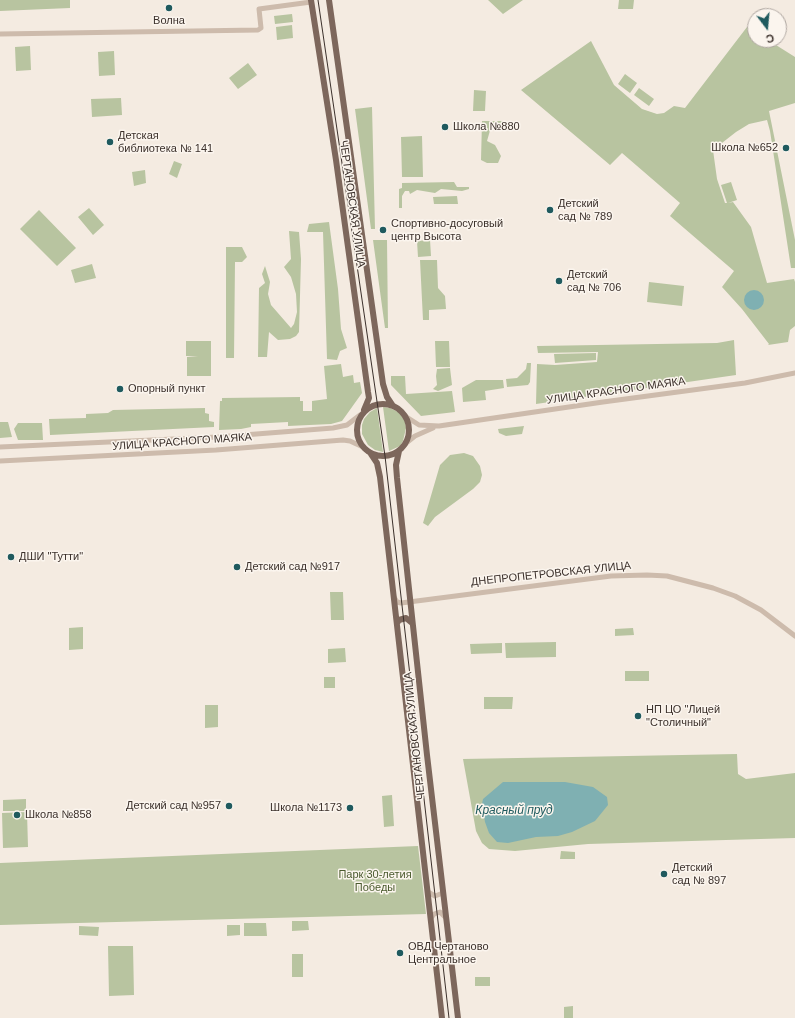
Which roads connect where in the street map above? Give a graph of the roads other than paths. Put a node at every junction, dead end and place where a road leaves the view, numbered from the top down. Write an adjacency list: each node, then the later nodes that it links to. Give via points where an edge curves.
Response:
1 (329, 0): 5 (main road, ЧЕРТАНОВСКАЯ УЛИЦА, via 383,384)
2 (311, 1): 3 (street, via 259,9 261,28 258,30); 6 (main road, ЧЕРТАНОВСКАЯ УЛИЦА, via 369,398)
3 (0, 34)
4 (795, 373): 8 (street, УЛИЦА КРАСНОГО МАЯКА, via 733,385)
5 (393, 406): 6 (main road, via 378,404); 7 (main road, ЧЕРТАНОВСКАЯ УЛИЦА)
6 (362, 413): 10 (main road, ЧЕРТАНОВСКАЯ УЛИЦА, via 356,429); 11 (street, УЛИЦА КРАСНОГО МАЯКА, via 347,424 333,428 218,437)
7 (405, 416): 8 (street, УЛИЦА КРАСНОГО МАЯКА, via 419,425); 9 (main road, via 409,430)
8 (439, 426): 9 (street, УЛИЦА КРАСНОГО МАЯКА, via 414,436)
9 (405, 444): 12 (main road)
10 (363, 447): 13 (main road, ЧЕРТАНОВСКАЯ УЛИЦА); 14 (street, УЛИЦА КРАСНОГО МАЯКА, via 342,440 216,450)
11 (0, 448)
12 (399, 451): 13 (main road, via 385,456); 16 (main road, ЧЕРТАНОВСКАЯ УЛИЦА, via 396,474)
13 (371, 454): 15 (main road, ЧЕРТАНОВСКАЯ УЛИЦА, via 377,463 380,476)
14 (0, 461)
15 (394, 597): 16 (street, ДНЕПРОПЕТРОВСКАЯ УЛИЦА, via 397,602); 18 (main road, ЧЕРТАНОВСКАЯ УЛИЦА)
16 (410, 601): 17 (main road, ЧЕРТАНОВСКАЯ УЛИЦА); 19 (street, ДНЕПРОПЕТРОВСКАЯ УЛИЦА, via 611,576 667,576 735,596 761,610)
17 (412, 622): 18 (main road, via 406,618); 21 (main road, ЧЕРТАНОВСКАЯ УЛИЦА)
18 (397, 623): 20 (main road, ЧЕРТАНОВСКАЯ УЛИЦА)
19 (795, 636)
20 (428, 892): 21 (street, via 435,896); 23 (main road, ЧЕРТАНОВСКАЯ УЛИЦА)
21 (443, 893): 22 (main road, ЧЕРТАНОВСКАЯ УЛИЦА)
22 (446, 917): 23 (street, via 440,912); 25 (main road, ЧЕРТАНОВСКАЯ УЛИЦА)
23 (431, 918): 24 (main road, ЧЕРТАНОВСКАЯ УЛИЦА)
24 (442, 1018)
25 (458, 1018)

